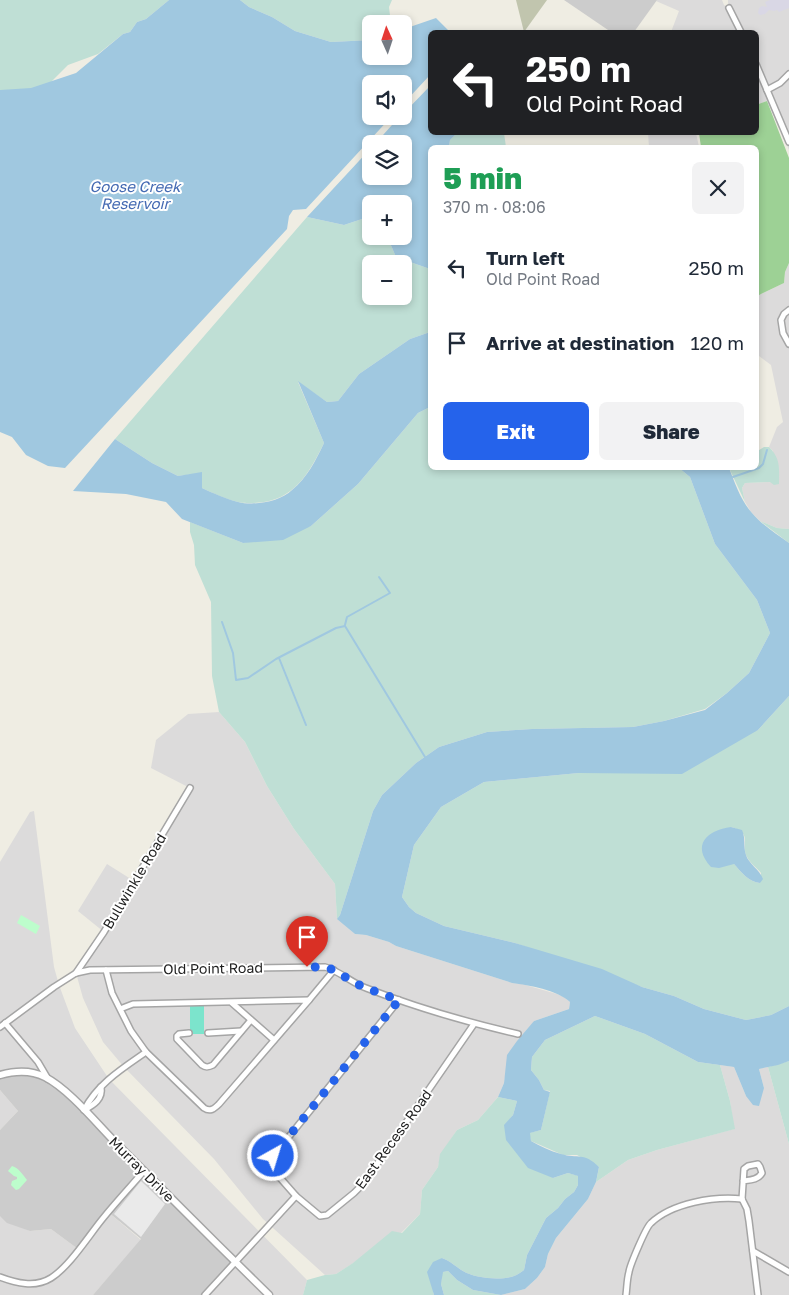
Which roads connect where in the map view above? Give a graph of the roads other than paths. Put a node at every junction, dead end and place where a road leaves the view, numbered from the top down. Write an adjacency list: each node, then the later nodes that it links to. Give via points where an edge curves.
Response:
1 (729, 8): 2 (street)
2 (740, 30)
3 (759, 71): 5 (street)
4 (789, 74): 5 (street)
5 (767, 90): 6 (street)
6 (789, 142)
7 (789, 310): 8 (street, via 780,320)
8 (787, 338): 9 (street)
9 (789, 344)
10 (190, 788): 13 (street, Bullwinkle Road)
11 (106, 970): 12 (street, Old Point Road, via 324,967); 13 (street, Old Point Road); 17 (street)
12 (334, 970): 14 (street); 15 (street, Old Point Road, via 363,987)
13 (76, 973): 20 (street)
14 (308, 1000): 16 (street); 25 (street)
15 (399, 1000): 19 (street, Old Point Road); 32 (street, via 271,1160 271,1167)
16 (232, 1003): 17 (street, via 133,1004); 18 (street)
17 (120, 1009): 26 (street)
18 (252, 1020): 21 (street); 25 (street)
19 (474, 1024): 24 (street, Old Point Road); 32 (street, East Recess Road, via 354,1193 322,1216)
20 (2, 1025): 28 (street, via 38,1062)
21 (241, 1031): 22 (street, via 208,1067 200,1064 176,1037); 23 (street)
22 (189, 1033)
23 (208, 1033)
24 (518, 1034)
25 (274, 1040): 26 (street, via 212,1110 204,1108)
26 (146, 1052): 29 (street, via 101,1087)
27 (0, 1076): 28 (street, Murray Drive, via 24,1072)
28 (48, 1079): 29 (street, Murray Drive)
29 (84, 1110): 30 (street, Murray Drive)
30 (144, 1171): 35 (street, Murray Drive); 37 (street, via 66,1265 51,1278 35,1284 15,1283)
31 (743, 1181): 33 (street)
32 (296, 1196): 35 (street)
33 (742, 1200): 34 (street, via 747,1209); 40 (street, via 693,1201 668,1211 650,1224 629,1270)
34 (753, 1250): 36 (street); 41 (street)
35 (235, 1262): 38 (street); 39 (street, Murray Drive)
36 (789, 1272)
37 (0, 1277)
38 (205, 1295)
39 (269, 1295)
40 (626, 1295)
41 (758, 1295)

